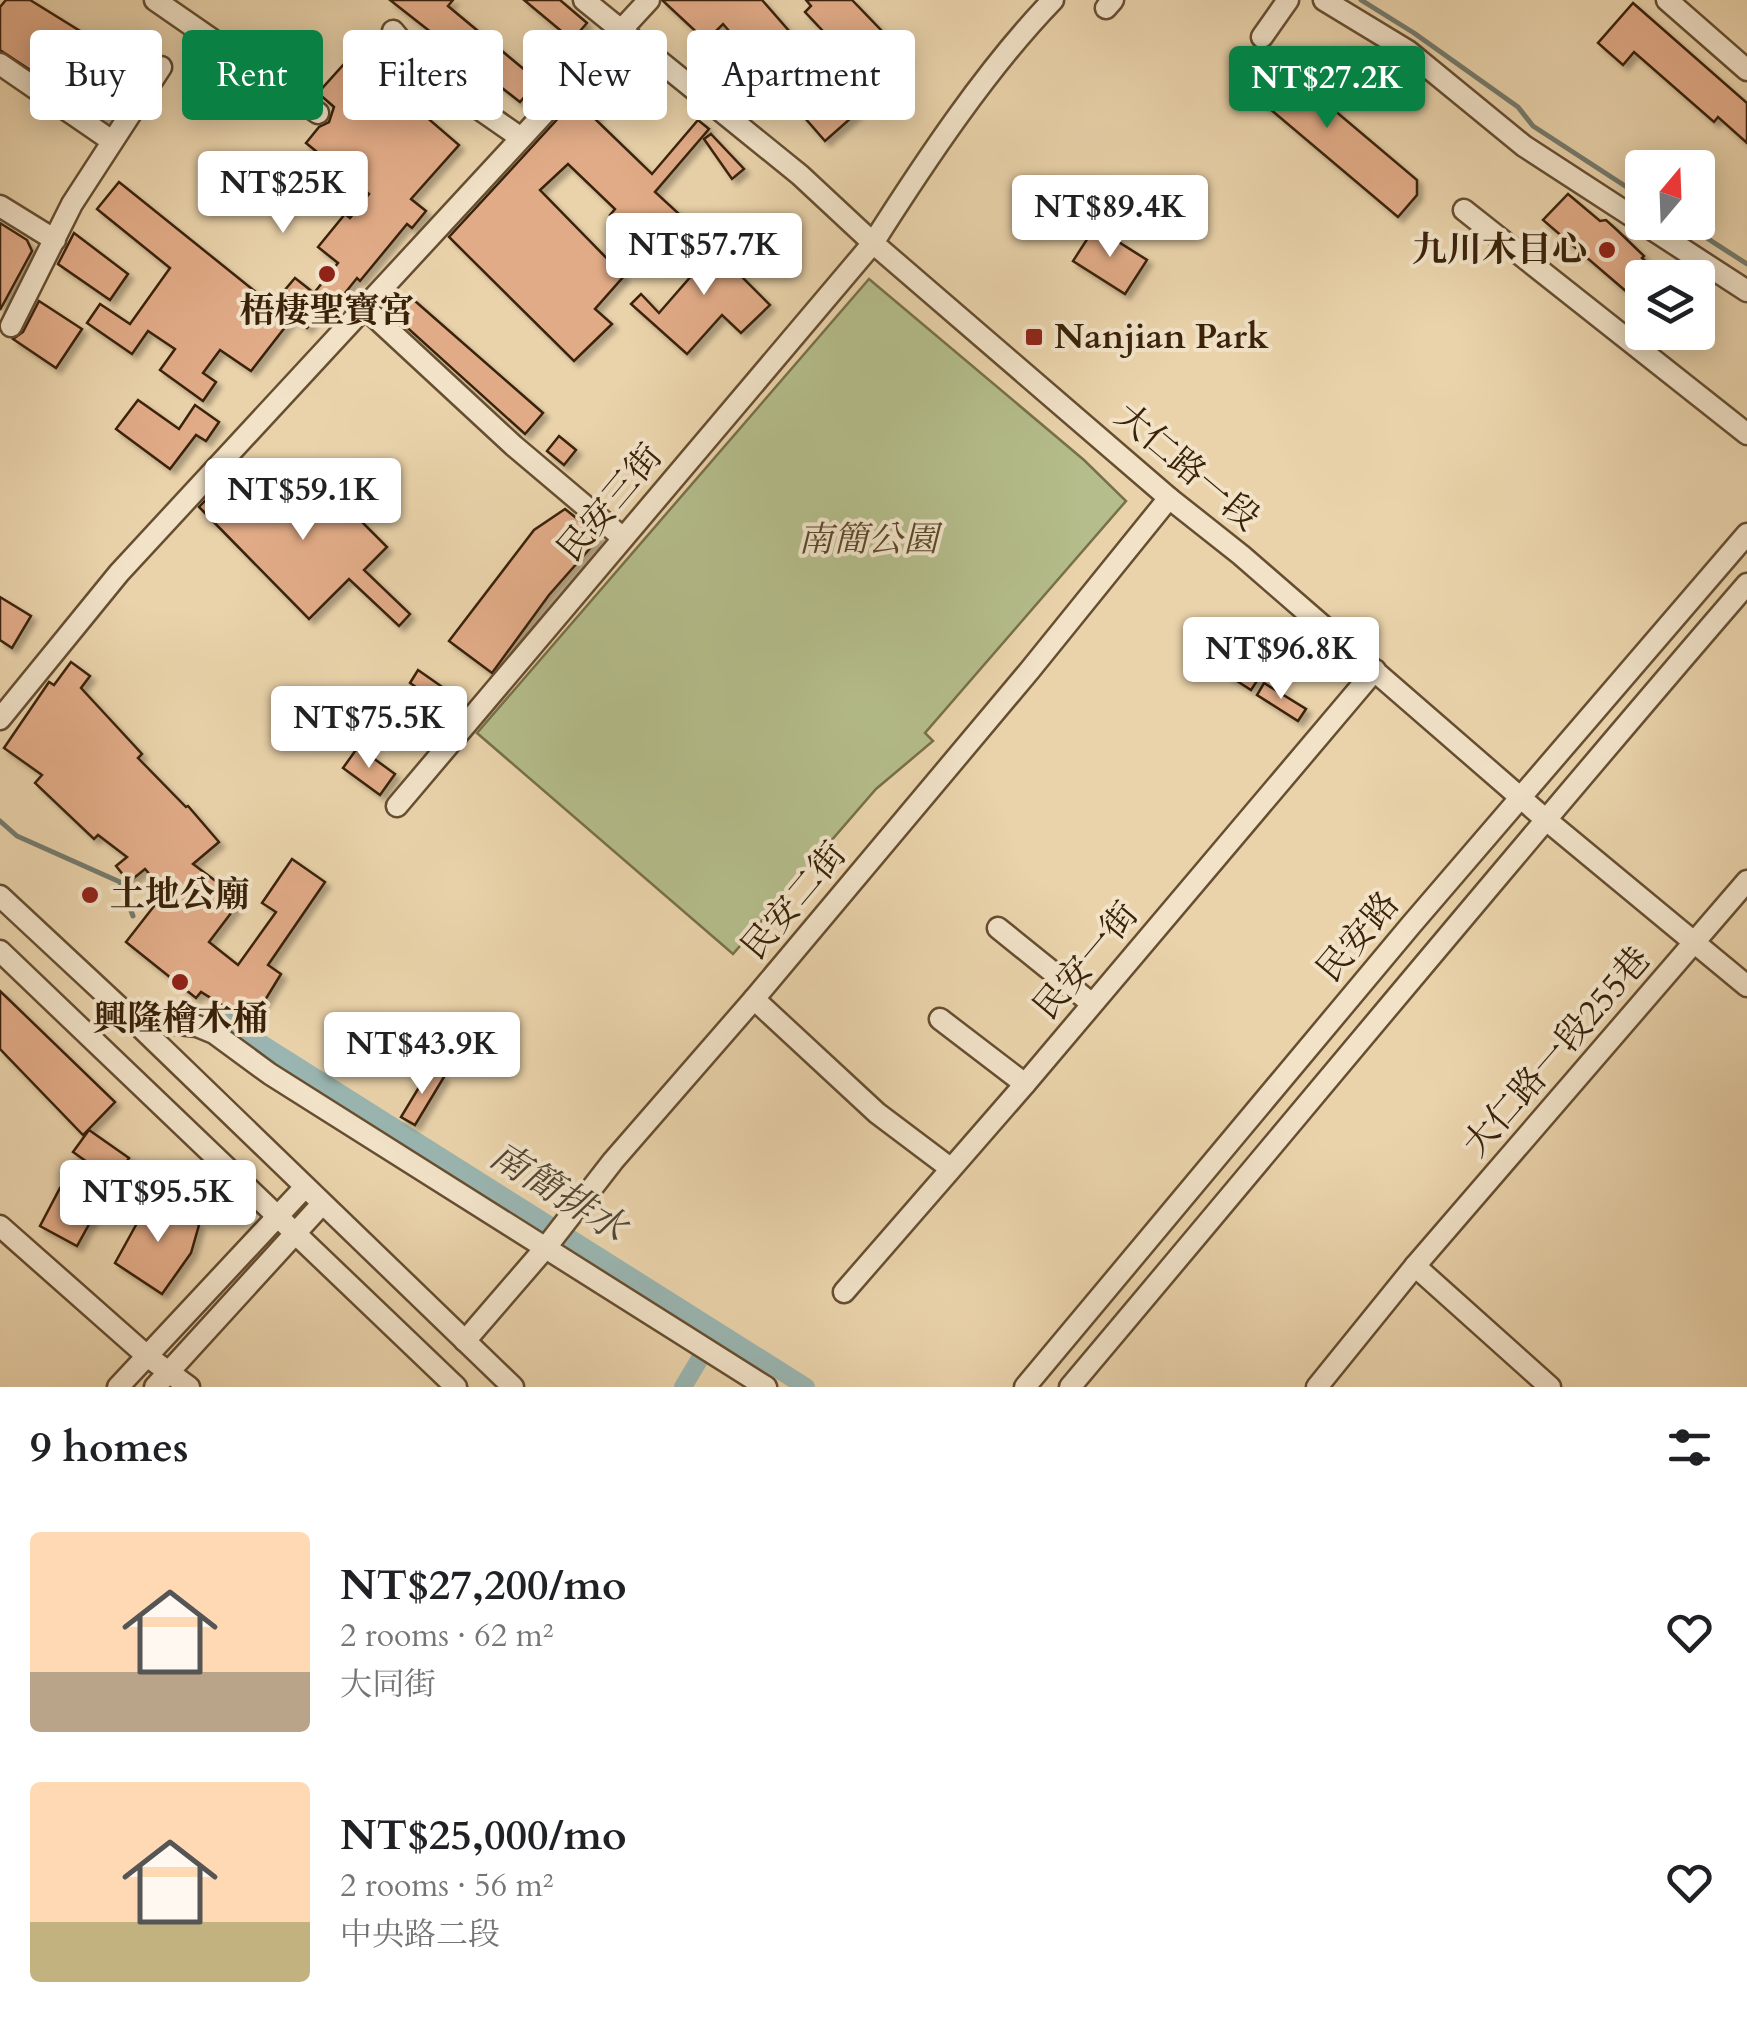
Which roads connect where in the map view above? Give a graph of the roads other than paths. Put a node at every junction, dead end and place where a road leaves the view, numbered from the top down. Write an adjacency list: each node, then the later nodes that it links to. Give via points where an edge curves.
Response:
1 (155, 0): 8 (street)
2 (584, 0): 9 (street, 大仁路一段)
3 (649, 0): 10 (street)
4 (1053, 0): 23 (street, 民安三街, via 917,174)
5 (1288, 0): 11 (street)
6 (1324, 0): 24 (street, via 1408,51 1512,136)
7 (1667, 0): 14 (street)
8 (198, 30)
9 (619, 30)
10 (621, 30)
11 (1262, 38)
12 (0, 64): 19 (street)
13 (667, 68): 23 (street, 大仁路一段, via 800,174)
14 (1747, 70)
15 (126, 120): 19 (street)
16 (495, 120): 18 (street)
17 (538, 120): 18 (street)
18 (521, 138): 25 (street)
19 (112, 142): 22 (street)
20 (0, 206): 22 (street)
21 (1464, 210): 27 (street)
22 (55, 240): 26 (street)
23 (873, 243): 28 (street, 大仁路一段); 30 (street, 民安三街)
24 (1747, 292)
25 (365, 308): 30 (street); 33 (street, via 118,574)
26 (11, 326)
27 (1747, 434)
28 (1169, 498): 32 (street, 大仁路一段); 43 (street, 民安二街)
29 (1747, 534): 34 (street, 民安路)
30 (623, 538): 35 (street, 民安三街)
31 (1747, 584): 36 (street, 民安路)
32 (1375, 670): 34 (street, 大仁路一段); 44 (street, 民安一街)
33 (0, 719)
34 (1521, 798): 36 (street, 大仁路一段); 66 (street, 民安路)
35 (398, 806)
36 (1544, 818): 40 (street, 大仁路一段); 67 (street, 民安路)
37 (1747, 881): 40 (street, 大仁路一段255巷)
38 (0, 896): 46 (street)
39 (998, 928): 44 (street)
40 (1696, 942): 42 (street, 大仁路一段); 55 (street, 大仁路一段255巷)
41 (0, 951): 51 (street)
42 (1747, 986)
43 (754, 999): 48 (street); 54 (street, 民安二街)
44 (1091, 1003): 47 (street, 民安一街)
45 (940, 1018): 47 (street)
46 (132, 1019): 49 (street); 54 (street, via 214,1033)
47 (1025, 1084): 48 (street, 民安一街)
48 (950, 1168): 56 (street, 民安一街)
49 (305, 1187): 50 (street); 51 (street)
50 (322, 1204): 53 (street); 57 (street)
51 (277, 1213): 53 (street); 58 (street)
52 (0, 1226): 58 (street)
53 (295, 1232): 59 (street); 63 (street)
54 (547, 1246): 57 (street, 民安二街); 65 (street)
55 (1415, 1266): 68 (street, 大仁路一段255巷); 69 (street)
56 (844, 1292)
57 (465, 1341): 64 (street)
58 (147, 1356): 59 (street); 60 (street)
59 (170, 1370): 61 (street); 62 (street)
60 (118, 1387)
61 (155, 1387)
62 (189, 1387)
63 (456, 1387)
64 (514, 1387)
65 (766, 1387)
66 (1024, 1387)
67 (1070, 1387)
68 (1317, 1387)
69 (1550, 1387)

